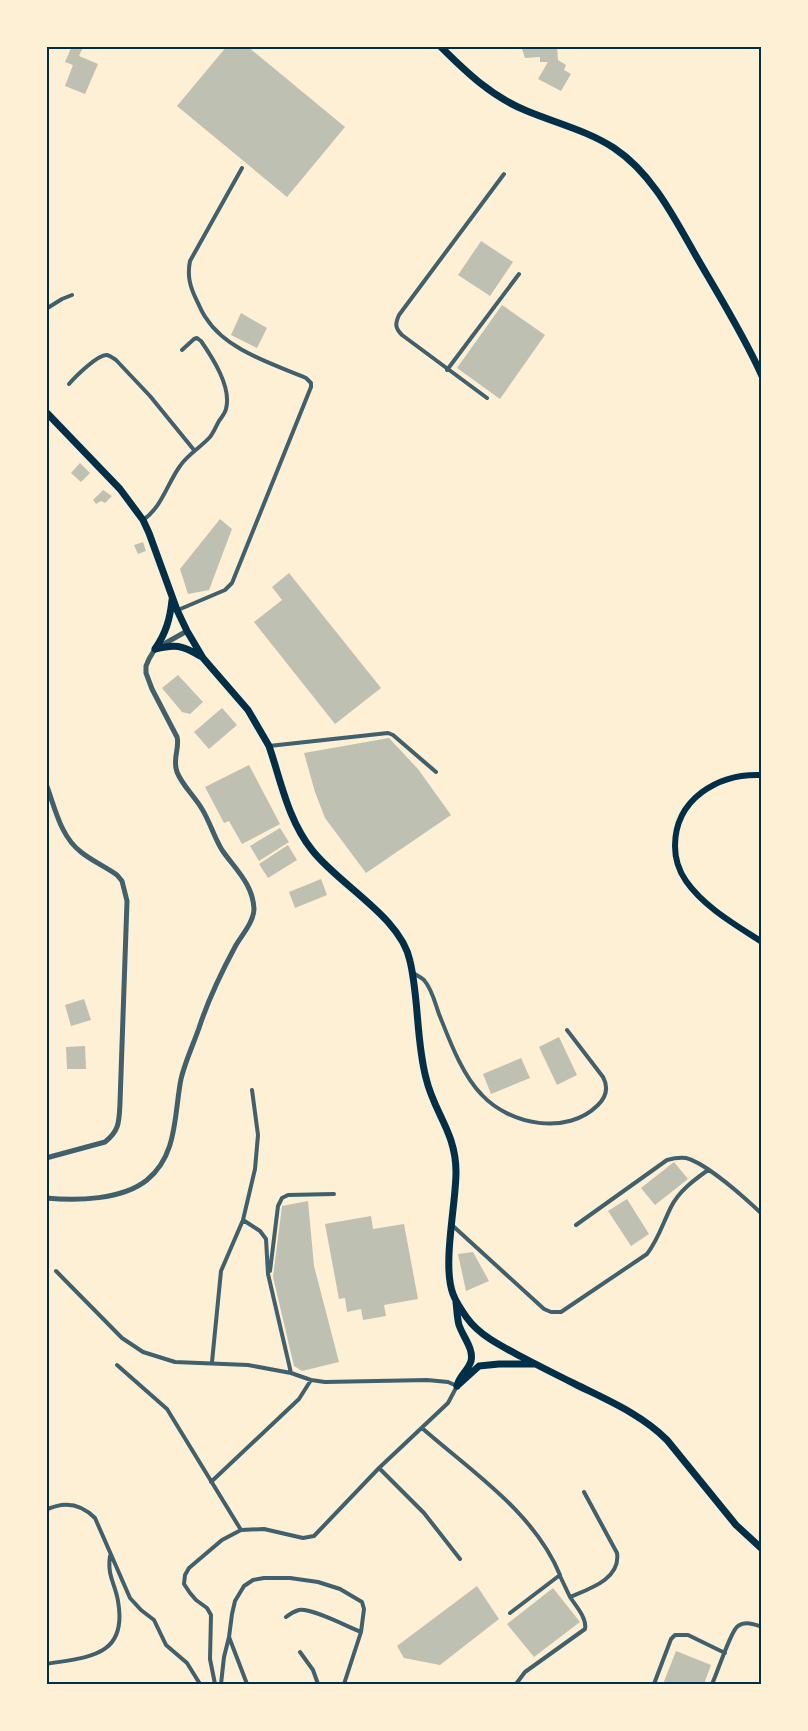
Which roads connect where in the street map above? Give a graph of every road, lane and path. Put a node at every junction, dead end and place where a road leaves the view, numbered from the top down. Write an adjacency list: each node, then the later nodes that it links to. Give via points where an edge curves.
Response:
1 (440, 46): 9 (main road, via 496,95 600,140 635,164 660,194)
2 (242, 168): 16 (street, via 190,261 190,287 206,320 227,340 306,378 311,387 232,583 225,590)
3 (504, 174): 8 (street, via 395,324 402,335)
4 (519, 274): 8 (street)
5 (72, 295): 6 (street)
6 (46, 309)
7 (182, 350): 13 (street, via 194,339 201,341 215,362 226,393 226,411 210,437)
8 (447, 370): 11 (street)
9 (762, 376)
10 (69, 384): 13 (street, via 97,360 110,355)
11 (487, 398)
12 (46, 412): 14 (main road, via 120,489)
13 (194, 450): 14 (street, via 178,467 155,510)
14 (142, 520): 15 (main road)
15 (172, 597): 16 (main road); 18 (main road, via 166,633)
16 (177, 610): 17 (main road)
17 (187, 631): 18 (street); 19 (main road)
18 (155, 649): 19 (main road, via 177,645); 31 (street, via 146,673 179,743 174,757 177,772 203,810 223,851 249,886 254,911 217,982 200,1025 182,1078 175,1131 161,1164 147,1181 117,1194 67,1200)
19 (203, 658): 20 (main road, via 248,710)
20 (270, 746): 21 (street, via 388,733); 25 (main road, via 301,835 314,853 400,936)
21 (436, 772)
22 (762, 775): 24 (main road, via 729,779 701,793 680,820 675,843 682,874 692,889)
23 (46, 784): 28 (street, via 72,844 117,875 127,901 117,1128 105,1142)
24 (762, 942)
25 (412, 972): 26 (street, via 430,990 454,1049 480,1093 491,1104 512,1114 534,1122 560,1124 590,1113 606,1094 603,1077); 35 (main road, via 426,1079 451,1137 456,1159)
26 (567, 1030)
27 (252, 1090): 33 (street, via 258,1135)
28 (46, 1158)
29 (708, 1170): 32 (street); 34 (street, via 687,1159 667,1160); 35 (street, via 672,1204 647,1254 561,1311 544,1309)
30 (334, 1194): 37 (street, via 282,1198)
31 (46, 1198)
32 (762, 1214)
33 (243, 1220): 37 (street, via 266,1239); 39 (street, via 221,1271)
34 (576, 1225)
35 (452, 1226): 38 (main road, via 450,1279)
36 (56, 1271): 39 (street, via 122,1338 143,1352 175,1362)
37 (269, 1277): 42 (street)
38 (456, 1299): 40 (main road, via 478,1329); 44 (main road, via 459,1327 471,1357)
39 (212, 1362): 42 (street)
40 (535, 1364): 44 (main road, via 479,1366); 51 (main road, via 656,1428 736,1525)
41 (117, 1365): 47 (street, via 167,1409)
42 (291, 1373): 43 (street)
43 (311, 1380): 44 (street, via 428,1380); 47 (street, via 299,1399)
44 (457, 1386): 45 (street, via 448,1403)
45 (422, 1428): 46 (street); 54 (street, via 515,1510 537,1534)
46 (379, 1468): 50 (street, via 314,1536); 53 (street, via 424,1513)
47 (211, 1482): 50 (street)
48 (584, 1492): 55 (street, via 618,1558 608,1579)
49 (46, 1510): 52 (street, via 68,1505 88,1511 95,1518)
50 (241, 1530): 65 (street, via 222,1540 185,1575 189,1593 212,1615 210,1659)
51 (762, 1549)
52 (110, 1555): 63 (street, via 108,1567 120,1616 114,1640 104,1650 86,1658); 64 (street, via 130,1598 154,1620 166,1645 187,1663)
53 (460, 1559)
54 (560, 1575): 55 (street); 56 (street)
55 (570, 1597): 70 (street, via 583,1617 585,1629 525,1672)
56 (510, 1612)
57 (286, 1617): 59 (street, via 303,1610)
58 (762, 1627): 62 (street, via 737,1626)
59 (361, 1632): 60 (street, via 364,1609 355,1597 318,1582 264,1578 244,1586 232,1614); 69 (street)
60 (229, 1637): 66 (street); 67 (street)
61 (300, 1652): 68 (street)
62 (725, 1653): 71 (street, via 688,1635 675,1635); 72 (street)
63 (46, 1664)
64 (201, 1684)
65 (215, 1684)
66 (221, 1684)
67 (247, 1684)
68 (318, 1684)
69 (344, 1684)
70 (516, 1684)
71 (654, 1684)
72 (712, 1684)

